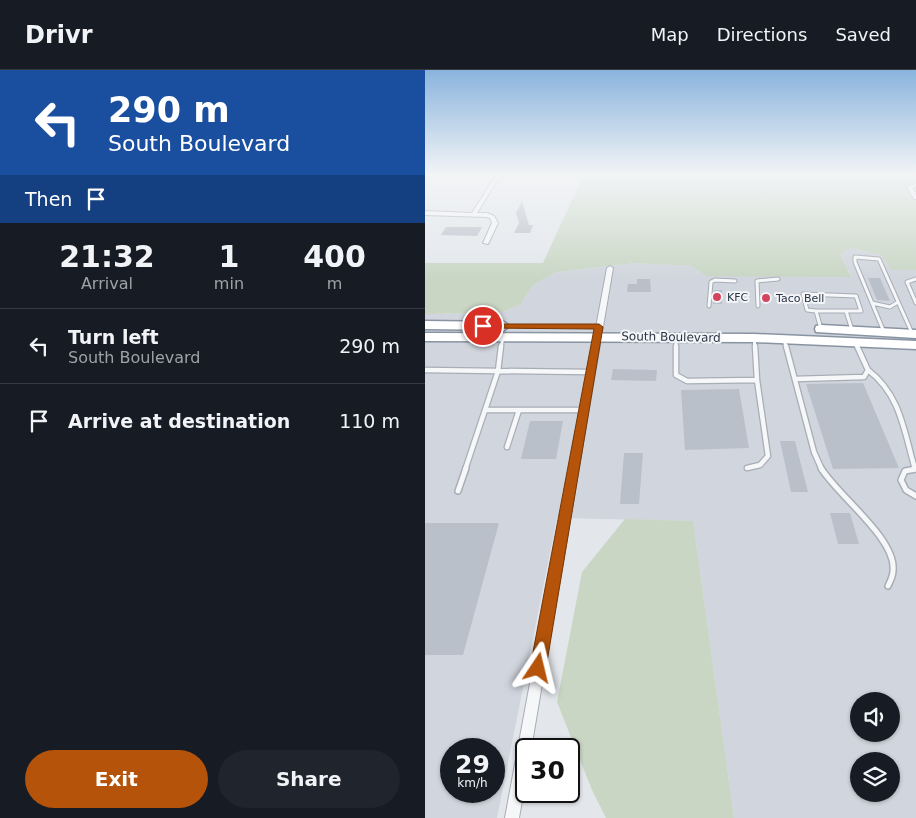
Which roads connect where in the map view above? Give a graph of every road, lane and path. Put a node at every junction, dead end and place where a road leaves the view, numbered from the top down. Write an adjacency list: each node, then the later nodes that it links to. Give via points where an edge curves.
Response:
1 (477, 209): 3 (street)
2 (425, 213): 3 (street)
3 (474, 214): 4 (street, via 487,215 495,220)
4 (485, 243)
5 (609, 268): 19 (street)
6 (778, 279): 13 (lane, via 757,280)
7 (916, 280): 11 (lane, via 907,282)
8 (735, 281): 12 (lane, via 711,282)
9 (898, 302): 10 (lane, via 890,307); 10 (lane, via 879,259 855,257); 22 (lane)
10 (872, 303): 20 (lane)
11 (916, 303)
12 (709, 306)
13 (758, 306)
14 (816, 310): 15 (lane); 15 (lane, via 807,310 803,294 856,296 861,311); 18 (lane)
15 (846, 311): 21 (lane)
16 (425, 325): 19 (highway, South Boulevard)
17 (664, 327): 18 (highway, South Boulevard); 19 (highway, South Boulevard); 25 (highway, via 634,329 628,332)
18 (821, 329): 21 (highway, South Boulevard)
19 (598, 332): 24 (highway, South Boulevard); 25 (highway, South Boulevard); 32 (street)
20 (884, 332): 21 (highway, South Boulevard); 22 (highway, South Boulevard)
21 (854, 336): 22 (highway, South Boulevard); 22 (highway); 28 (highway, South Boulevard); 30 (lane)
22 (911, 336)
23 (425, 337): 24 (highway, South Boulevard)
24 (503, 337): 31 (lane)
25 (633, 337): 26 (highway, South Boulevard)
26 (676, 337): 27 (highway, South Boulevard); 34 (lane, via 675,375 679,378 687,381)
27 (754, 338): 28 (highway, South Boulevard); 34 (lane)
28 (785, 339): 33 (lane)
29 (425, 370): 31 (lane)
30 (868, 370): 33 (lane, via 864,377); 40 (lane, via 879,377 898,406)
31 (498, 371): 32 (lane); 35 (lane)
32 (589, 372): 37 (street)
33 (795, 379): 43 (lane, via 817,463)
34 (757, 380): 39 (lane, via 768,456 758,467)
35 (485, 410): 36 (lane); 41 (lane)
36 (519, 410): 37 (lane); 38 (lane)
37 (583, 410): 46 (street)
38 (507, 447)
39 (747, 468)
40 (915, 469): 42 (lane, via 905,471 901,480 906,490)
41 (457, 491)
42 (916, 496)
43 (886, 534)
44 (899, 573): 45 (lane)
45 (888, 586)
46 (512, 818)

